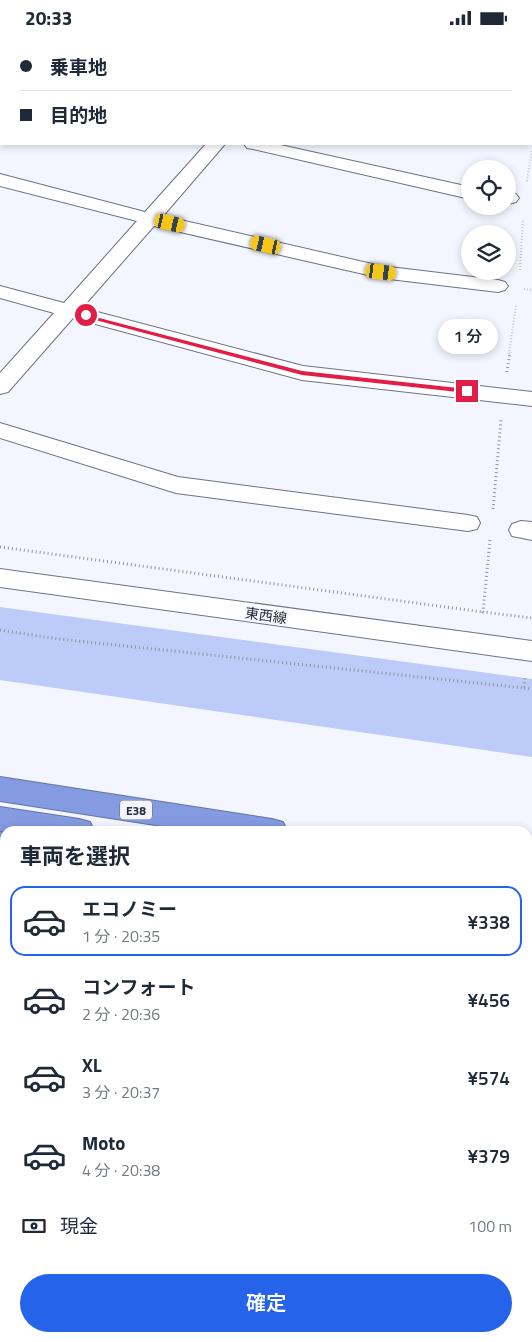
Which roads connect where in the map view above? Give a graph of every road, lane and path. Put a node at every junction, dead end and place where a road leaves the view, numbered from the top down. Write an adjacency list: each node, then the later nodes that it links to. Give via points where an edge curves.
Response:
1 (215, 145): 5 (street)
2 (257, 145): 4 (street)
3 (0, 180): 5 (street)
4 (461, 191)
5 (151, 219): 6 (street, via 381,272); 8 (street)
6 (498, 286)
7 (0, 292): 8 (street)
8 (68, 310): 9 (street); 10 (street, via 302,373)
9 (0, 387)
10 (532, 399)
11 (0, 430): 12 (street, via 176,485)
12 (468, 523)
13 (0, 547): 15 (path)
14 (0, 579): 17 (street, 東西線)
15 (483, 612)
16 (0, 630): 18 (path, via 59,639)
17 (530, 651): 18 (path)
18 (524, 687): 19 (path)
19 (532, 689)
20 (0, 789): 23 (highway, E38)
21 (0, 819): 22 (highway)
22 (47, 826)
23 (240, 826)

